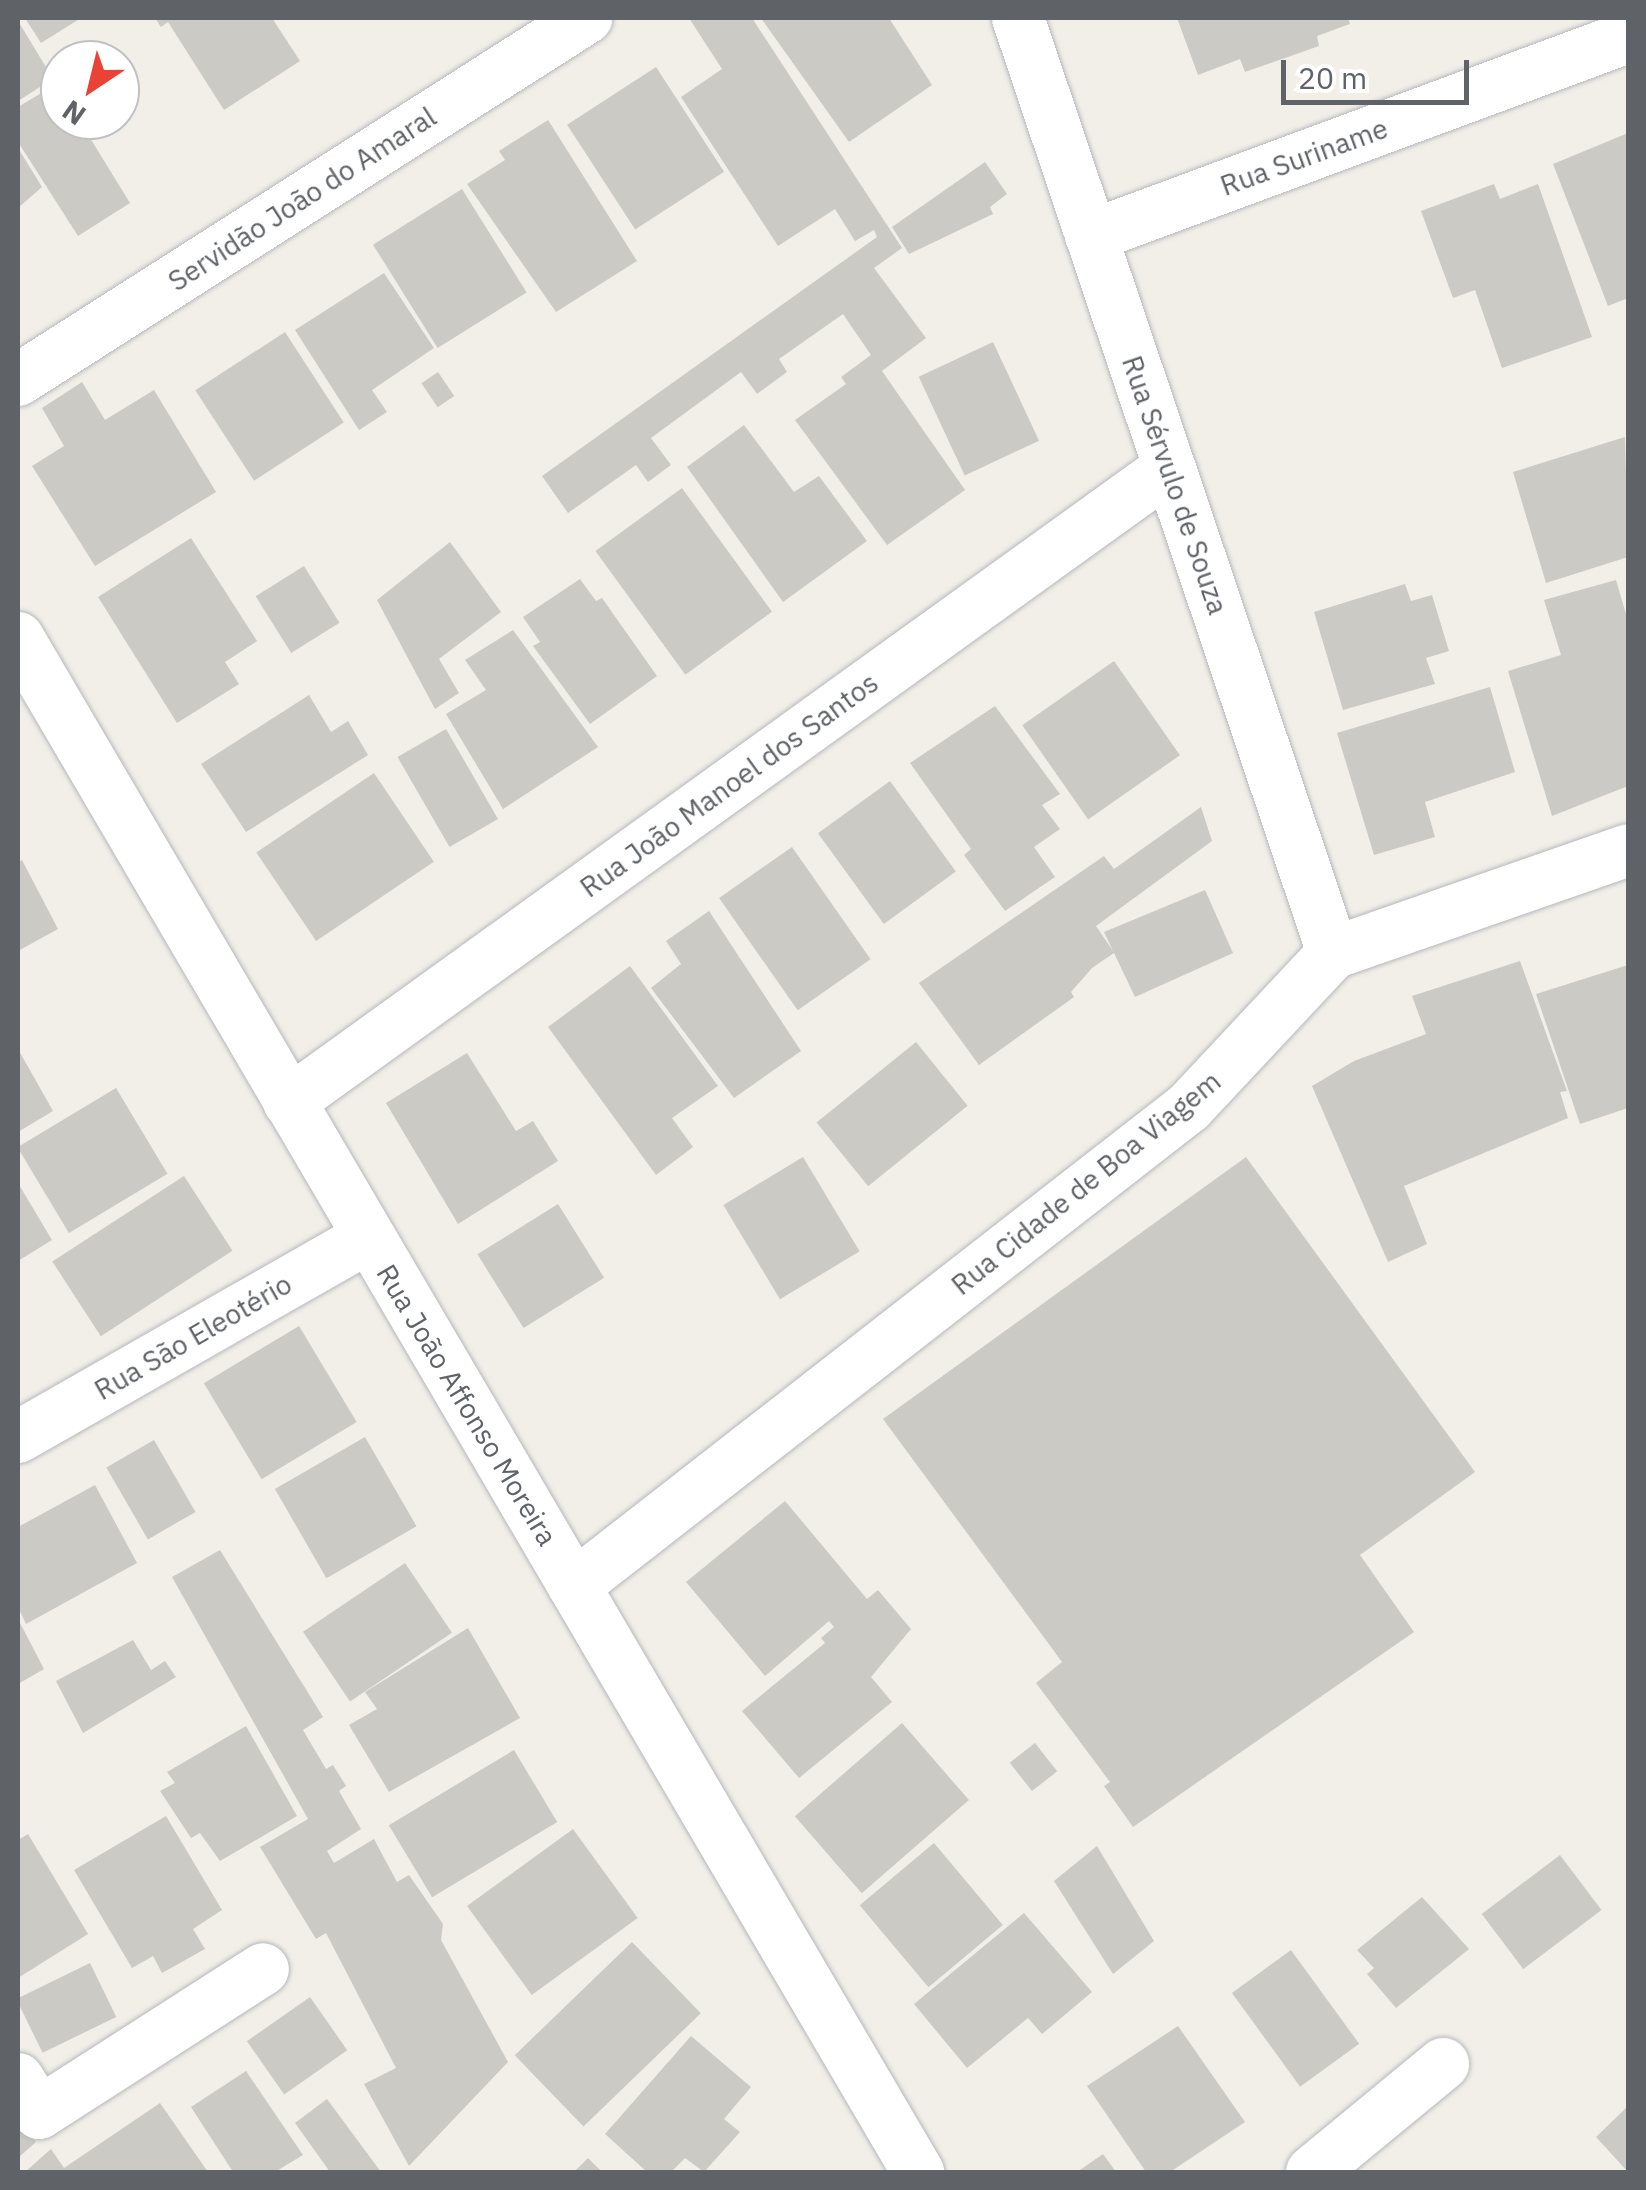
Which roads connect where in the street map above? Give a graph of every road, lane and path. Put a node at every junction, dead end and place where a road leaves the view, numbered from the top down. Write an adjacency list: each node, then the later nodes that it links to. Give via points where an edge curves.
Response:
1 (586, 18): 5 (street, Servidão João do Amaral)
2 (1018, 18): 4 (street, Rua Sérvulo de Souza)
3 (1628, 37): 4 (street, Rua Suriname)
4 (1092, 236): 6 (street, Rua Sérvulo de Souza)
5 (18, 380)
6 (1170, 468): 9 (street, Rua Sérvulo de Souza); 10 (street, Rua João Manoel dos Santos)
7 (18, 638): 10 (street, Rua João Affonso Moreira)
8 (1628, 850): 9 (street, Rua Cidade de Boa Viagem)
9 (1333, 953): 13 (street, Rua Cidade de Boa Viagem, via 1189,1107)
10 (290, 1102): 11 (street, Rua João Affonso Moreira)
11 (368, 1237): 12 (street, Rua São Eleotério); 13 (street, Rua João Affonso Moreira)
12 (18, 1436)
13 (574, 1586): 17 (street, Rua João Affonso Moreira)
14 (263, 1968): 16 (street, via 38,2112)
15 (1443, 2064): 18 (street)
16 (18, 2080)
17 (918, 2172)
18 (1312, 2172)

